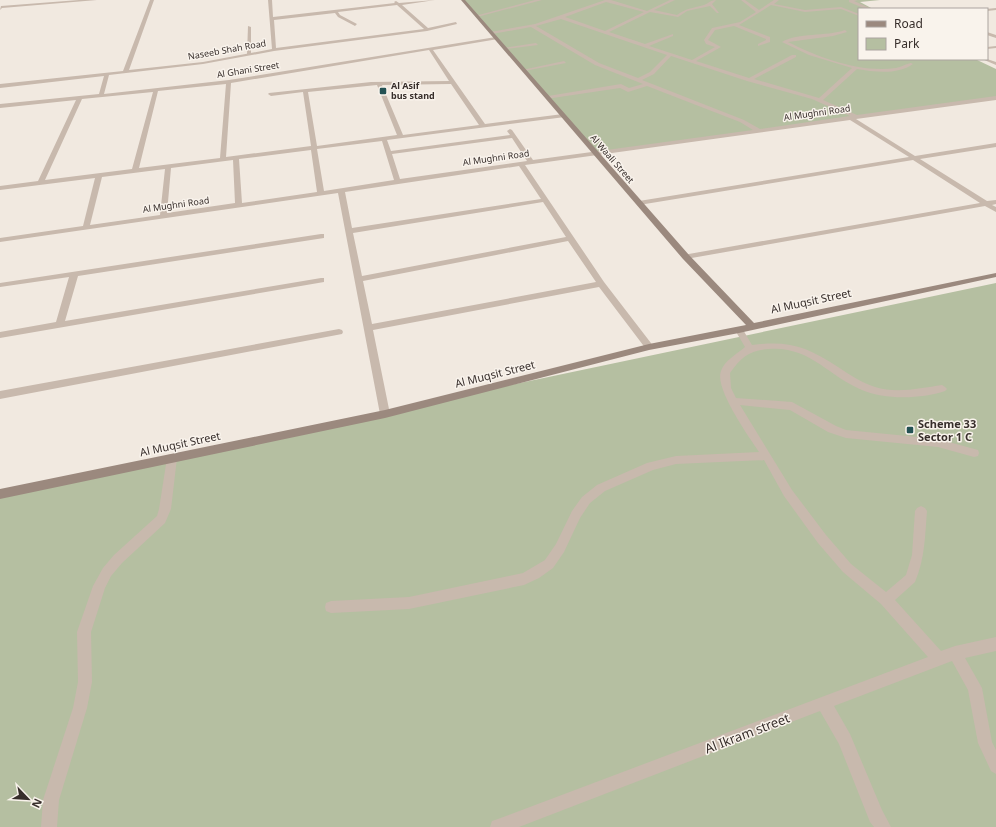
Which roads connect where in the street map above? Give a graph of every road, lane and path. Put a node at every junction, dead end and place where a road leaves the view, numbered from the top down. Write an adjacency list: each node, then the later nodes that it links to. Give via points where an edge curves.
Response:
1 (95, 0): 19 (street)
2 (152, 0): 55 (street)
3 (270, 0): 28 (street)
4 (395, 0): 18 (street)
5 (433, 0): 18 (street)
6 (463, 0): 26 (street, Al Waali Street)
7 (540, 0): 26 (street)
8 (673, 0): 23 (street)
9 (714, 0): 16 (street)
10 (743, 0): 21 (street)
11 (777, 0): 17 (street)
12 (856, 0): 20 (street, via 850,0)
13 (607, 1): 15 (street, Al Ghani Street); 23 (street)
14 (592, 2): 15 (street)
15 (599, 4): 27 (street, Al Ghani Street)
16 (710, 4): 23 (street, via 686,10 678,16); 24 (street)
17 (770, 4): 21 (street); 25 (street, via 805,11 841,8)
18 (398, 5): 22 (street); 34 (street)
19 (0, 8)
20 (868, 8)
21 (758, 11): 31 (street)
22 (336, 12): 28 (street); 30 (street)
23 (649, 12): 36 (street)
24 (718, 12)
25 (858, 15)
26 (477, 16): 38 (street, Al Waali Street)
27 (560, 17): 32 (street, Al Ghani Street); 36 (street)
28 (271, 19): 44 (street)
29 (456, 23): 34 (street, Naseeb Shah Road)
30 (356, 25)
31 (736, 25): 40 (street, via 768,38 768,41); 50 (street, via 714,29 706,40 719,47)
32 (532, 26): 38 (street, Al Ghani Street); 57 (street, via 591,61)
33 (249, 27): 45 (lane)
34 (426, 30): 44 (street, Naseeb Shah Road)
35 (845, 31): 53 (street, via 784,42)
36 (605, 32): 41 (street)
37 (671, 35): 41 (street)
38 (494, 36): 42 (street, Al Waali Street); 43 (street, Al Ghani Street)
39 (536, 44): 42 (street)
40 (760, 45)
41 (644, 46): 46 (street)
42 (505, 48): 54 (street, Al Waali Street)
43 (430, 49): 59 (street, Al Ghani Street); 60 (street)
44 (274, 50): 45 (street, Naseeb Shah Road)
45 (249, 54): 55 (street, Naseeb Shah Road)
46 (669, 55): 50 (street); 57 (street, via 652,73)
47 (794, 56): 58 (street)
48 (986, 60): 52 (street)
49 (564, 62): 54 (street)
50 (691, 62): 58 (street)
51 (911, 64): 53 (street, via 893,70)
52 (996, 64)
53 (855, 68): 71 (street)
54 (524, 70): 69 (street, Al Waali Street)
55 (125, 73): 56 (street, Naseeb Shah Road)
56 (107, 75): 63 (street, Naseeb Shah Road); 67 (street)
57 (638, 80): 62 (street)
58 (749, 80): 71 (street)
59 (229, 82): 64 (street, Al Ghani Street); 87 (street)
60 (453, 82): 61 (street); 76 (street)
61 (379, 84): 65 (street); 78 (street)
62 (647, 84): 69 (street, via 628,90 621,86); 77 (street, via 742,120)
63 (0, 86)
64 (156, 90): 67 (street, Al Ghani Street); 91 (street)
65 (306, 91): 66 (street); 82 (street)
66 (271, 94)
67 (102, 95): 68 (street, Al Ghani Street)
68 (80, 97): 72 (street, Al Ghani Street); 93 (street)
69 (548, 98): 73 (street, Al Waali Street)
70 (996, 98): 74 (street, Al Mughni Road)
71 (819, 101): 74 (street)
72 (0, 106)
73 (563, 116): 75 (street); 84 (street, Al Waali Street)
74 (853, 117): 77 (street, Al Mughni Road); 86 (street)
75 (505, 123): 76 (street); 79 (street)
76 (483, 126): 78 (street)
77 (758, 130): 84 (street, Al Mughni Road)
78 (401, 136): 80 (street)
79 (513, 136): 83 (street); 88 (street)
80 (384, 139): 82 (street); 83 (street)
81 (996, 145): 86 (street)
82 (314, 148): 85 (street); 97 (street)
83 (389, 153): 94 (street)
84 (595, 153): 88 (street, Al Mughni Road); 100 (street, Al Waali Street)
85 (236, 158): 87 (street); 102 (street)
86 (914, 158): 100 (street); 101 (street)
87 (223, 159): 90 (street)
88 (531, 162): 89 (street, Al Mughni Road)
89 (521, 164): 94 (street, Al Mughni Road); 98 (street)
90 (168, 166): 91 (street); 104 (street)
91 (135, 170): 92 (street)
92 (99, 175): 93 (street); 105 (street)
93 (41, 182): 95 (street)
94 (398, 182): 96 (street, Al Mughni Road)
95 (0, 188)
96 (341, 190): 97 (street, Al Mughni Road); 106 (street)
97 (321, 193): 102 (street, Al Mughni Road)
98 (545, 200): 106 (street); 108 (street)
99 (996, 202): 101 (street)
100 (639, 203): 110 (street, Al Waali Street)
101 (987, 204): 103 (street); 110 (street)
102 (239, 205): 104 (street, Al Mughni Road)
103 (996, 210)
104 (163, 216): 105 (street, Al Mughni Road)
105 (86, 227): 109 (street, Al Mughni Road)
106 (349, 231): 113 (street)
107 (321, 236): 111 (street)
108 (570, 238): 113 (street); 115 (street)
109 (0, 240)
110 (686, 257): 118 (street, Al Waali Street)
111 (74, 274): 116 (street); 117 (street)
112 (996, 275): 118 (street, Al Muqsit Street)
113 (359, 279): 119 (street)
114 (321, 280): 117 (street)
115 (601, 284): 119 (street); 123 (street)
116 (0, 285)
117 (60, 325): 122 (street)
118 (752, 326): 120 (street, Al Muqsit Street)
119 (368, 328): 128 (street)
120 (739, 330): 123 (street, Al Muqsit Street); 124 (street)
121 (339, 332): 126 (street)
122 (0, 335)
123 (649, 348): 128 (street, Al Muqsit Street)
124 (750, 348): 125 (street, via 776,345 793,347 807,352 847,378 889,394); 127 (street, via 725,372 726,388)
125 (942, 389)
126 (0, 395)
127 (733, 401): 129 (street, via 792,406 832,429 846,434 938,443); 130 (street)
128 (385, 414): 131 (street, Al Muqsit Street)
129 (974, 454)
130 (767, 456): 134 (street, via 788,493 822,538 847,568); 135 (street, via 676,460 651,466 601,488 586,500 549,564 524,579 409,603)
131 (172, 458): 132 (street, Al Muqsit Street); 141 (street, via 165,509 161,519 107,572 84,632 84,682 80,708 51,800)
132 (0, 494)
133 (921, 511): 134 (street, via 918,555 911,578)
134 (886, 600): 138 (street)
135 (332, 607)
136 (996, 644): 137 (street, Al Ikram street)
137 (955, 653): 138 (street, Al Ikram street); 140 (street, via 975,688 985,743)
138 (939, 660): 139 (street, Al Ikram street)
139 (824, 704): 142 (street, Al Ikram street); 143 (street, via 845,739 876,816)
140 (996, 766)
141 (49, 827)
142 (498, 827)
143 (883, 827)

